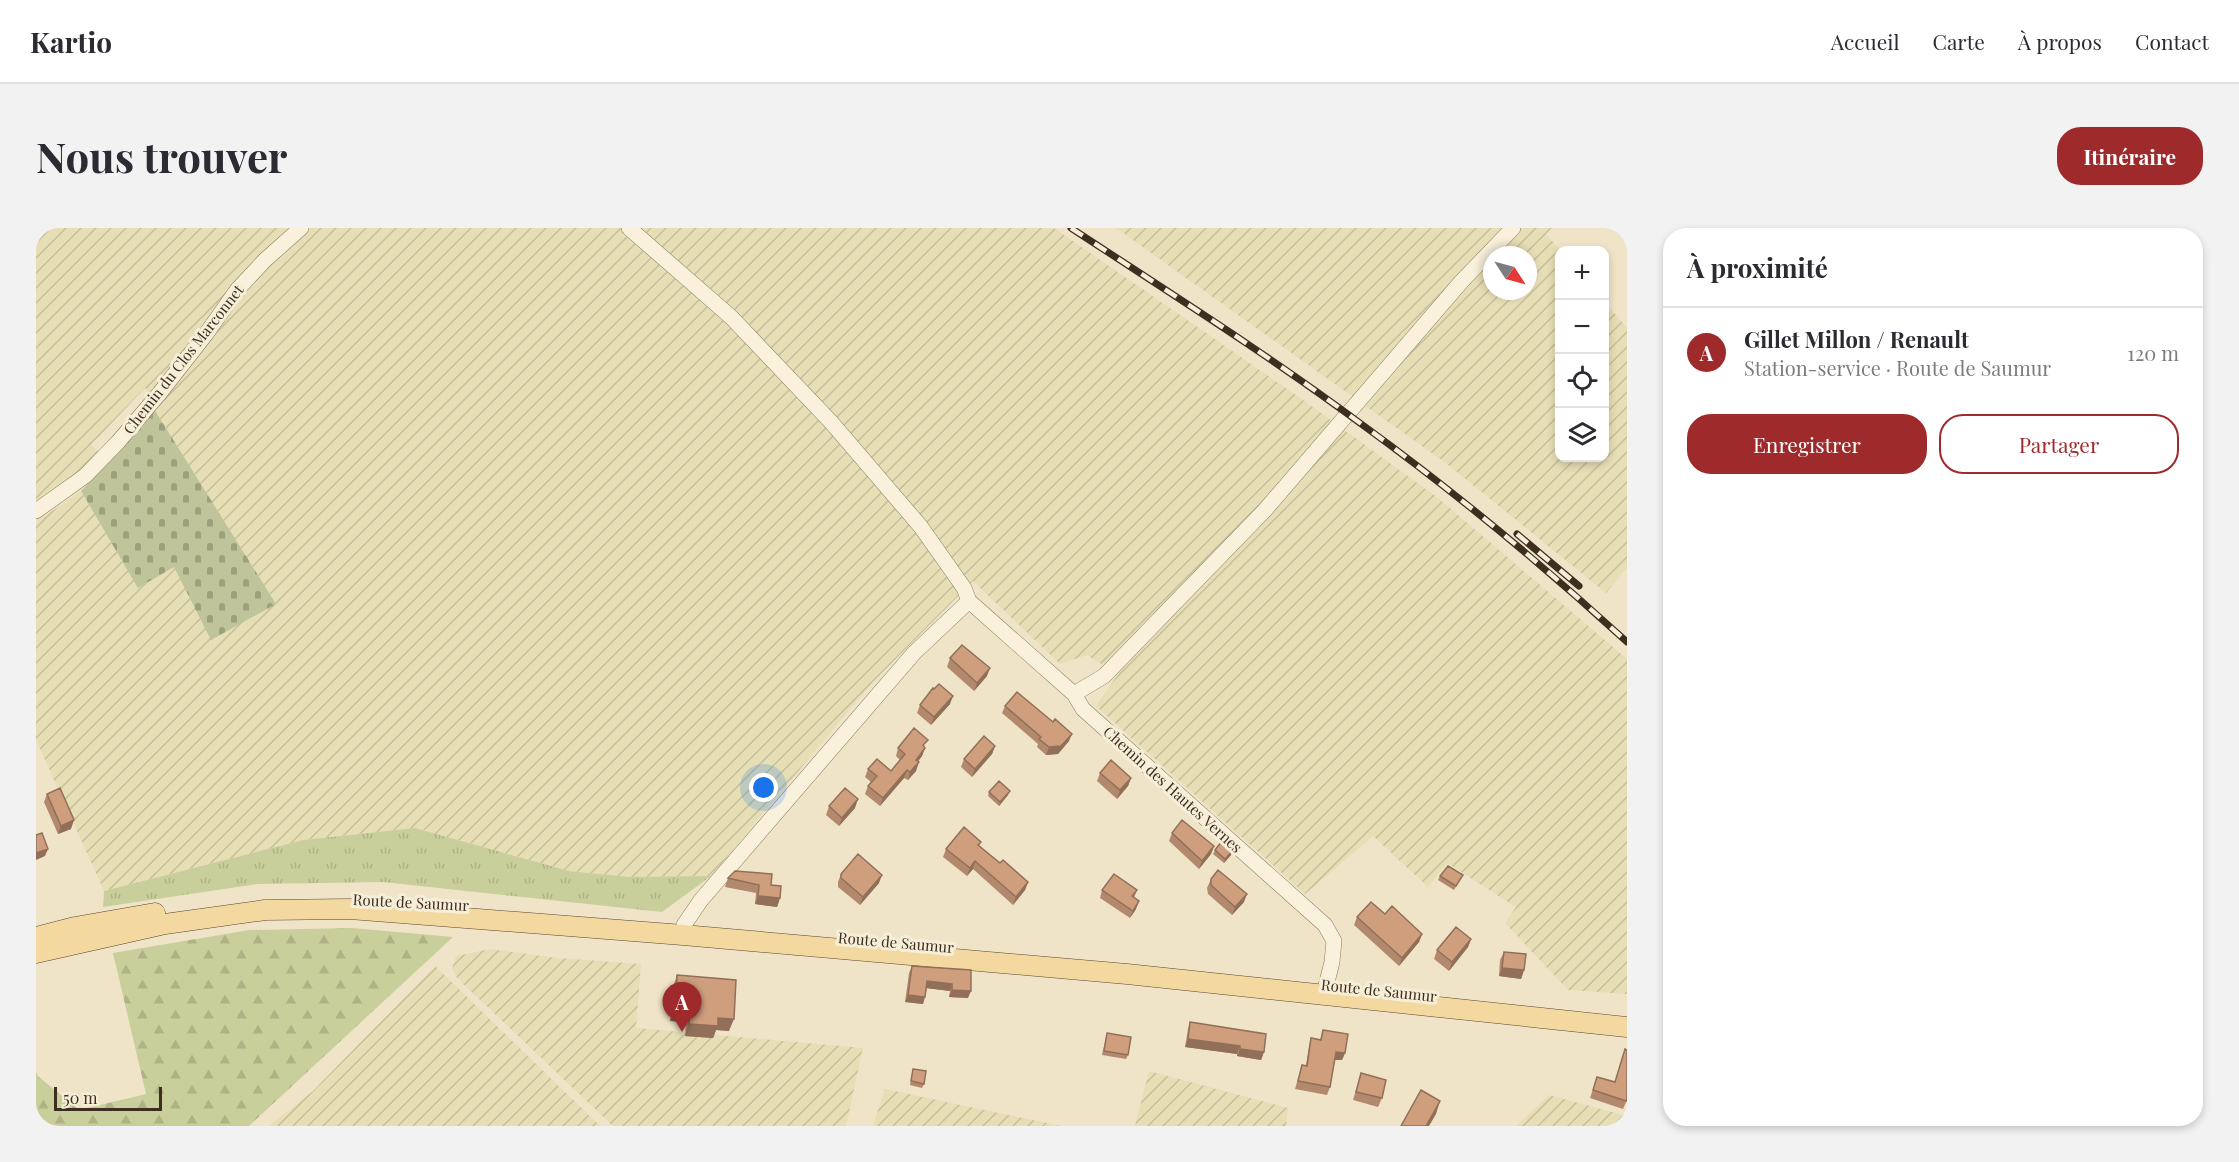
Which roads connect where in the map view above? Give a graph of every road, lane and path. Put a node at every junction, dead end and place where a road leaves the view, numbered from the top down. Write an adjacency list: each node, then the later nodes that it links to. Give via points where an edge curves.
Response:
1 (301, 228): 4 (street, Chemin du Clos Marconnet, via 237,290 173,377 118,442 85,476)
2 (629, 228): 5 (street, Chemin des Hautes Vernes, via 731,317 831,422 921,527)
3 (1513, 228): 6 (street, via 1461,282 1265,510 1104,676)
4 (36, 511)
5 (969, 601): 6 (street, Chemin des Hautes Vernes); 8 (street, via 914,653 701,900)
6 (1074, 694): 11 (street, Chemin des Hautes Vernes, via 1083,709 1325,925 1334,941)
7 (164, 918): 8 (main road, Route de Saumur, via 265,910 350,909); 9 (main road, via 75,927); 10 (main road)
8 (684, 930): 11 (main road, Route de Saumur)
9 (36, 937)
10 (36, 953)
11 (1325, 990): 12 (main road, Route de Saumur); 13 (main road, Route de Saumur)
12 (1627, 1017)
13 (1627, 1027)

